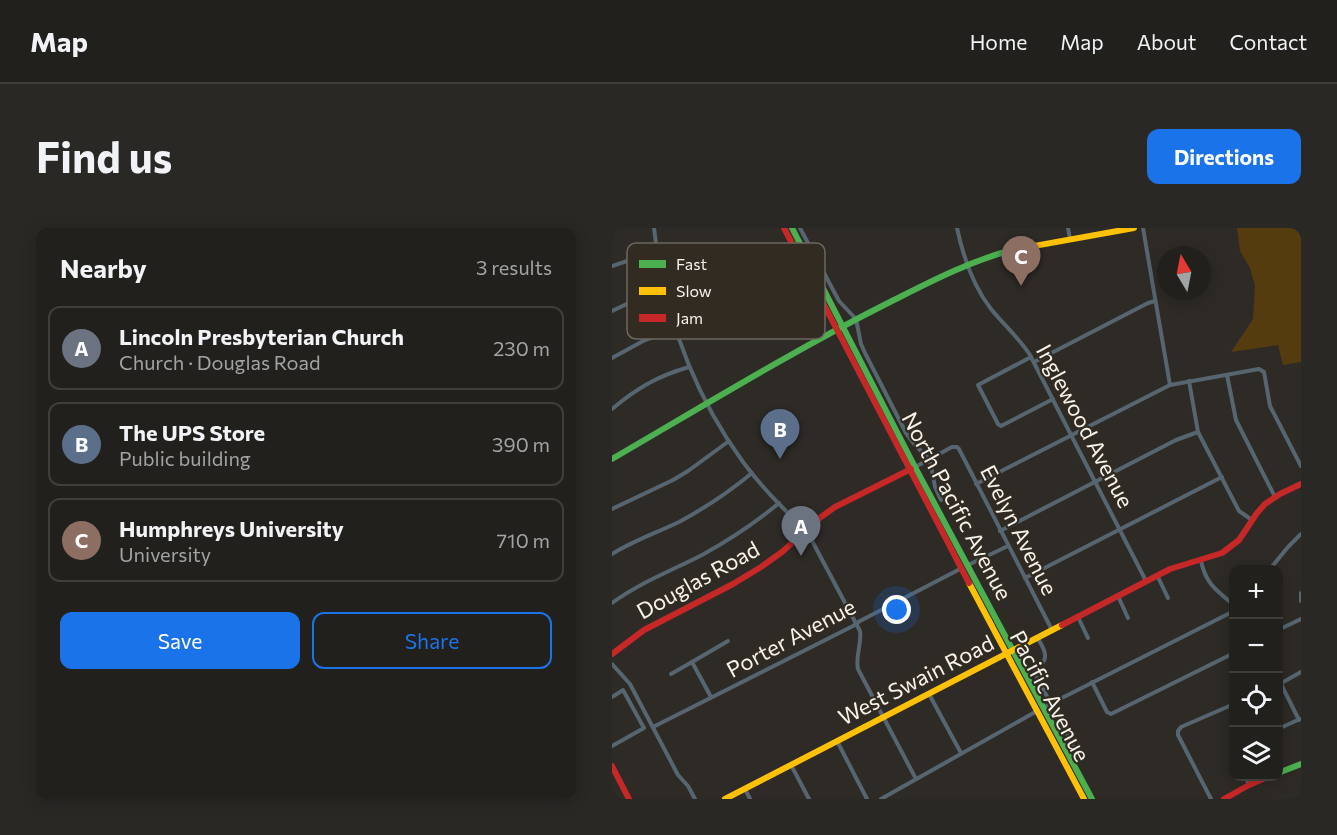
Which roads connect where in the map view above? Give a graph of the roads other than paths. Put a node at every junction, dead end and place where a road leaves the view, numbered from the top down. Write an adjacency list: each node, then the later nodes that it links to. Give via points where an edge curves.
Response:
1 (654, 228): 10 (street)
2 (783, 228): 11 (main road)
3 (792, 228): 12 (main road)
4 (800, 228): 13 (street)
5 (957, 228): 15 (street, Inglewood Avenue)
6 (1068, 228): 9 (street)
7 (1134, 228): 9 (main road)
8 (1143, 228): 19 (street)
9 (1070, 239): 15 (main road, via 1018,248)
10 (656, 243)
11 (791, 243)
12 (799, 243)
13 (808, 243)
14 (627, 262): 16 (street)
15 (968, 264): 23 (main road); 29 (street, Inglewood Avenue, via 985,300)
16 (612, 267)
17 (825, 276): 23 (street, via 838,301)
18 (825, 298): 24 (main road)
19 (1155, 301): 31 (street); 35 (street)
20 (825, 302): 24 (main road)
21 (627, 304): 22 (street)
22 (612, 311)
23 (856, 319): 24 (main road); 44 (street, via 865,353 906,433)
24 (839, 327): 25 (main road); 46 (main road)
25 (825, 335)
26 (648, 339): 30 (street)
27 (679, 339): 32 (street)
28 (818, 339): 37 (main road)
29 (1031, 357): 31 (street, Inglewood Avenue); 36 (street, via 978,385 998,424 1001,426)
30 (612, 358)
31 (1034, 362): 36 (street, Inglewood Avenue)
32 (689, 367): 37 (street); 38 (street, via 648,382)
33 (1227, 375): 34 (street); 45 (street, via 1259,369 1264,372 1270,406); 52 (street, via 1234,417)
34 (1189, 381): 35 (street); 39 (street)
35 (1170, 385): 40 (street)
36 (1053, 399): 40 (street, Inglewood Avenue)
37 (707, 404): 41 (street); 43 (main road)
38 (612, 409)
39 (1198, 432): 48 (street); 49 (street)
40 (1072, 435): 49 (street, Inglewood Avenue); 50 (street)
41 (729, 441): 47 (street); 55 (street, via 681,475)
42 (956, 447): 44 (street, Douglas Road); 50 (street, Evelyn Avenue)
43 (612, 459)
44 (928, 460): 46 (street, Douglas Road); 53 (street)
45 (1301, 466)
46 (912, 469): 58 (main road, Douglas Road, via 840,504); 65 (main road, North Pacific Avenue)
47 (752, 474): 54 (street); 62 (street, via 698,512)
48 (1222, 477): 56 (street, via 1239,511); 57 (street)
49 (1095, 482): 57 (street, Inglewood Avenue); 59 (street)
50 (976, 484): 59 (street, Evelyn Avenue)
51 (1301, 484): 52 (main road, West Swain Road)
52 (1275, 497): 56 (main road, West Swain Road)
53 (941, 500)
54 (779, 503): 58 (street); 74 (street, via 717,547 656,576)
55 (612, 508)
56 (1252, 520): 63 (main road, West Swain Road, via 1234,545)
57 (1120, 529): 67 (street); 68 (street, Inglewood Avenue)
58 (805, 531): 79 (street); 86 (main road, Douglas Road, via 780,555 751,574 661,620)
59 (1000, 531): 61 (street, Evelyn Avenue)
60 (1301, 534): 64 (street)
61 (1008, 546): 65 (street, Porter Avenue); 67 (street, Evelyn Avenue)
62 (612, 554)
63 (1201, 561): 66 (main road, West Swain Road); 72 (street, via 1208,580)
64 (1274, 565)
65 (964, 567): 79 (street, Porter Avenue); 85 (main road, North Pacific Avenue); 87 (main road, Pacific Avenue)
66 (1157, 575): 68 (main road, West Swain Road); 71 (street)
67 (1025, 578): 81 (street, Evelyn Avenue)
68 (1146, 581): 70 (main road, West Swain Road)
69 (1301, 593): 73 (street)
70 (1117, 596): 76 (main road, West Swain Road); 77 (street)
71 (1168, 598)
72 (1229, 601)
73 (1301, 601)
74 (612, 603)
75 (1229, 613): 93 (street)
76 (1077, 616): 81 (main road, West Swain Road); 83 (street)
77 (1128, 618)
78 (1301, 619): 80 (street)
79 (856, 624): 99 (street, Porter Avenue); 103 (street, via 861,637 858,669)
80 (1283, 628)
81 (1052, 630): 82 (main road, West Swain Road)
82 (1037, 637): 85 (main road, West Swain Road); 100 (street, via 1045,656 1033,669)
83 (1088, 638)
84 (728, 641): 89 (street)
85 (1013, 650): 87 (main road, West Swain Road); 100 (main road, North Pacific Avenue)
86 (612, 654)
87 (1006, 654): 96 (main road, Pacific Avenue); 97 (main road, West Swain Road)
88 (1229, 655): 93 (street, via 1111,714)
89 (692, 662): 92 (street); 99 (street)
90 (612, 664): 105 (street, via 628,681)
91 (1301, 672): 94 (street)
92 (671, 674)
93 (1092, 682): 100 (street)
94 (1283, 682)
95 (1283, 689): 104 (street)
96 (1026, 690): 100 (main road, via 1038,705); 102 (main road, Pacific Avenue)
97 (929, 694): 103 (main road, West Swain Road); 110 (street)
98 (612, 697): 109 (street, via 623,690 644,728)
99 (711, 697): 105 (street, Porter Avenue)
100 (1047, 705): 107 (main road, North Pacific Avenue); 111 (street)
101 (1229, 706): 132 (street, via 1178,730)
102 (1038, 711): 107 (main road); 110 (street); 112 (main road, Pacific Avenue)
103 (883, 718): 108 (main road, West Swain Road); 117 (street)
104 (1300, 719): 106 (street)
105 (653, 727): 124 (street)
106 (1282, 727)
107 (1059, 736): 120 (main road, North Pacific Avenue)
108 (837, 741): 114 (main road, West Swain Road); 128 (street)
109 (612, 746)
110 (961, 753): 117 (street)
111 (1083, 759)
112 (1065, 763): 120 (main road, via 1078,782); 130 (main road, Pacific Avenue)
113 (1301, 764): 116 (main road)
114 (791, 765): 122 (main road, West Swain Road); 127 (street)
115 (612, 766): 123 (main road)
116 (1283, 771)
117 (916, 779): 129 (street)
118 (1247, 781): 121 (street)
119 (1260, 781): 121 (main road)
120 (1084, 784): 131 (main road, North Pacific Avenue)
121 (1249, 785): 133 (main road)
122 (745, 789): 125 (main road, West Swain Road); 126 (street)
123 (629, 799)
124 (695, 799)
125 (725, 799)
126 (750, 799)
127 (809, 799)
128 (867, 799)
129 (881, 799)
130 (1084, 799)
131 (1092, 799)
132 (1211, 799)
133 (1224, 799)

